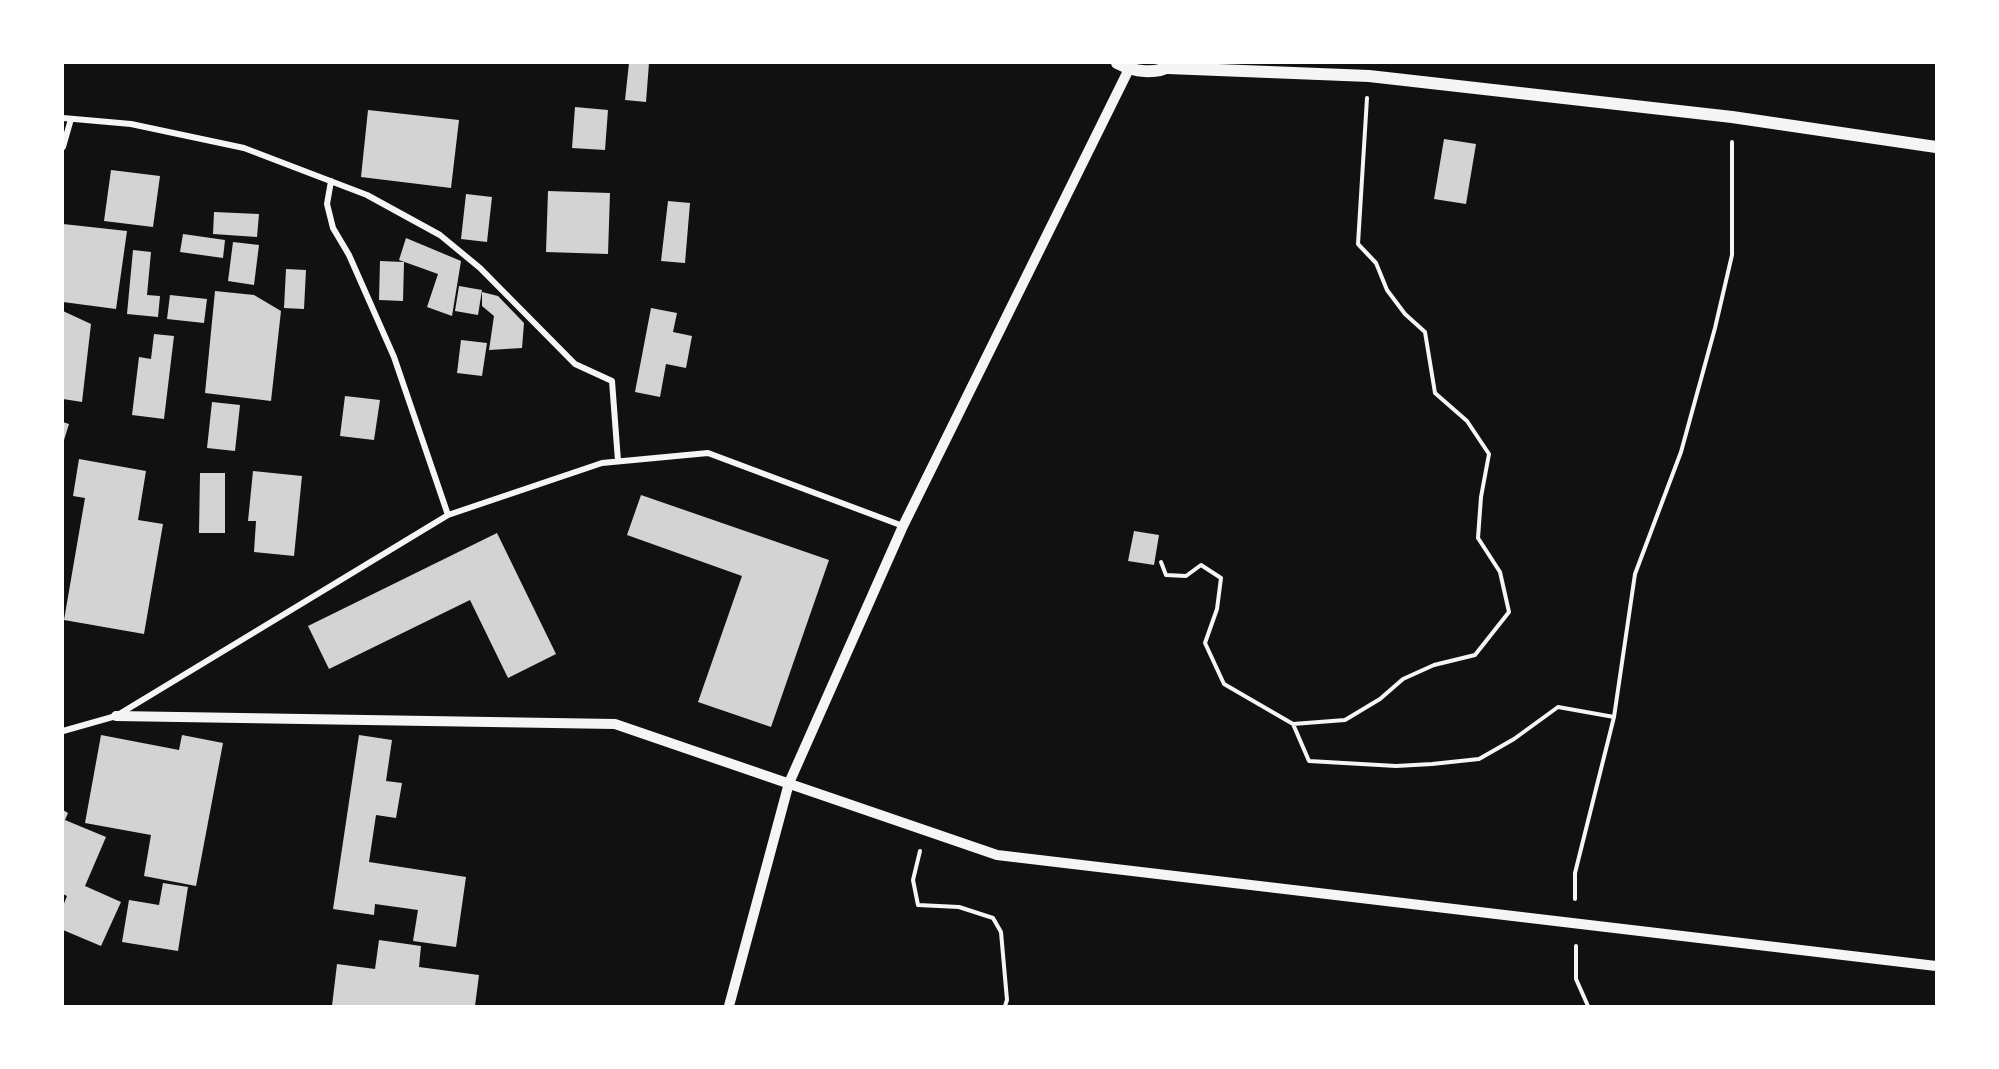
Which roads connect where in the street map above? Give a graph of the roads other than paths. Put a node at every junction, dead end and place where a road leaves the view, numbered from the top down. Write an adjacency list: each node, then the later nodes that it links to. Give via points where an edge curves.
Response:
1 (1117, 63): 3 (main road)
2 (1173, 66): 3 (main road, via 1149,72); 7 (main road, via 1369,76 1732,117)
3 (1129, 69): 11 (street)
4 (63, 118): 5 (street)
5 (71, 119): 6 (street); 8 (street, via 131,124 244,148)
6 (63, 147)
7 (1936, 147)
8 (331, 181): 9 (street, via 367,195 440,235 480,268 575,364 612,381); 10 (street, via 327,204 333,228 394,357)
9 (618, 461): 10 (street); 11 (street, via 708,453)
10 (448, 515): 12 (street)
11 (903, 526): 14 (street)
12 (116, 716): 13 (street); 14 (street, via 615,723)
13 (63, 731)
14 (789, 783): 15 (street, via 997,855); 16 (street)
15 (1936, 966)
16 (729, 1006)

